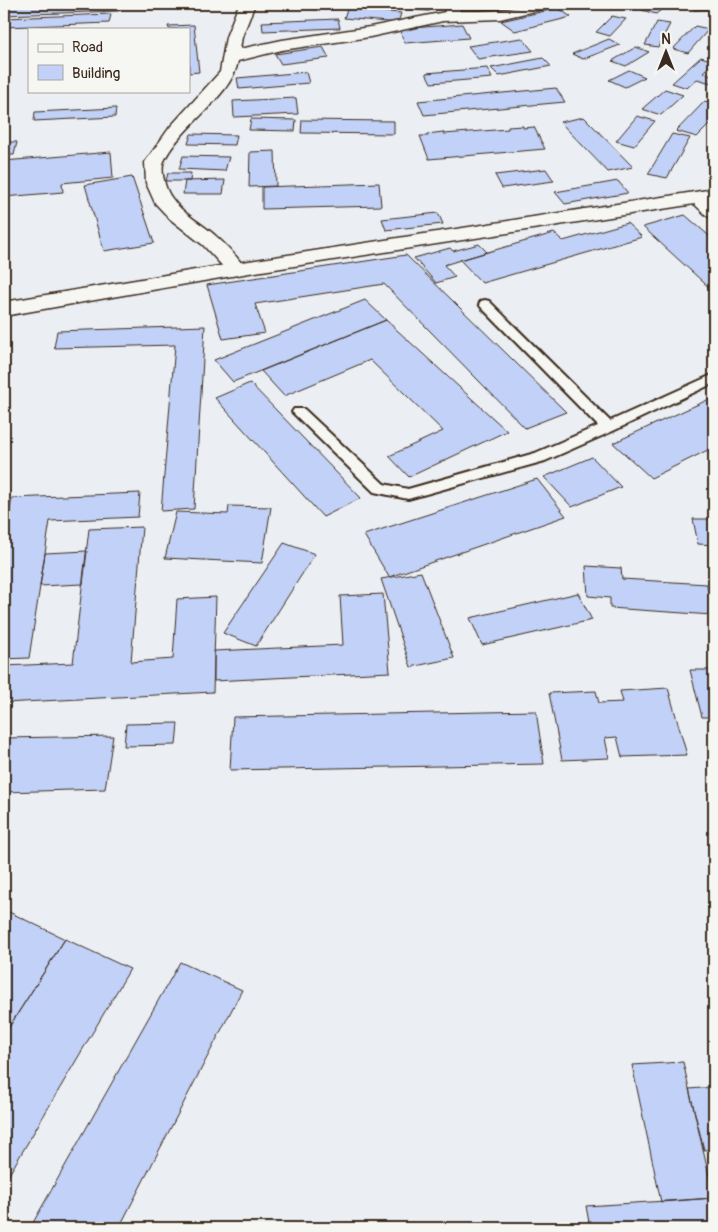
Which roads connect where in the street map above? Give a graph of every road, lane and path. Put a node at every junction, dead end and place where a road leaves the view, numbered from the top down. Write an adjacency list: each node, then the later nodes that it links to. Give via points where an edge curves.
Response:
1 (247, 4): 4 (street)
2 (546, 4): 3 (street, via 488,17)
3 (452, 9): 4 (street, via 370,32 254,49)
4 (230, 58): 6 (street, via 228,72 222,81 176,131 154,162 154,168 155,182 162,199)
5 (709, 202): 6 (street)
6 (236, 269): 8 (street)
7 (485, 304): 11 (lane)
8 (4, 309)
9 (714, 378): 11 (lane)
10 (300, 412): 11 (lane, via 379,488 408,494 540,457)
11 (608, 428)

